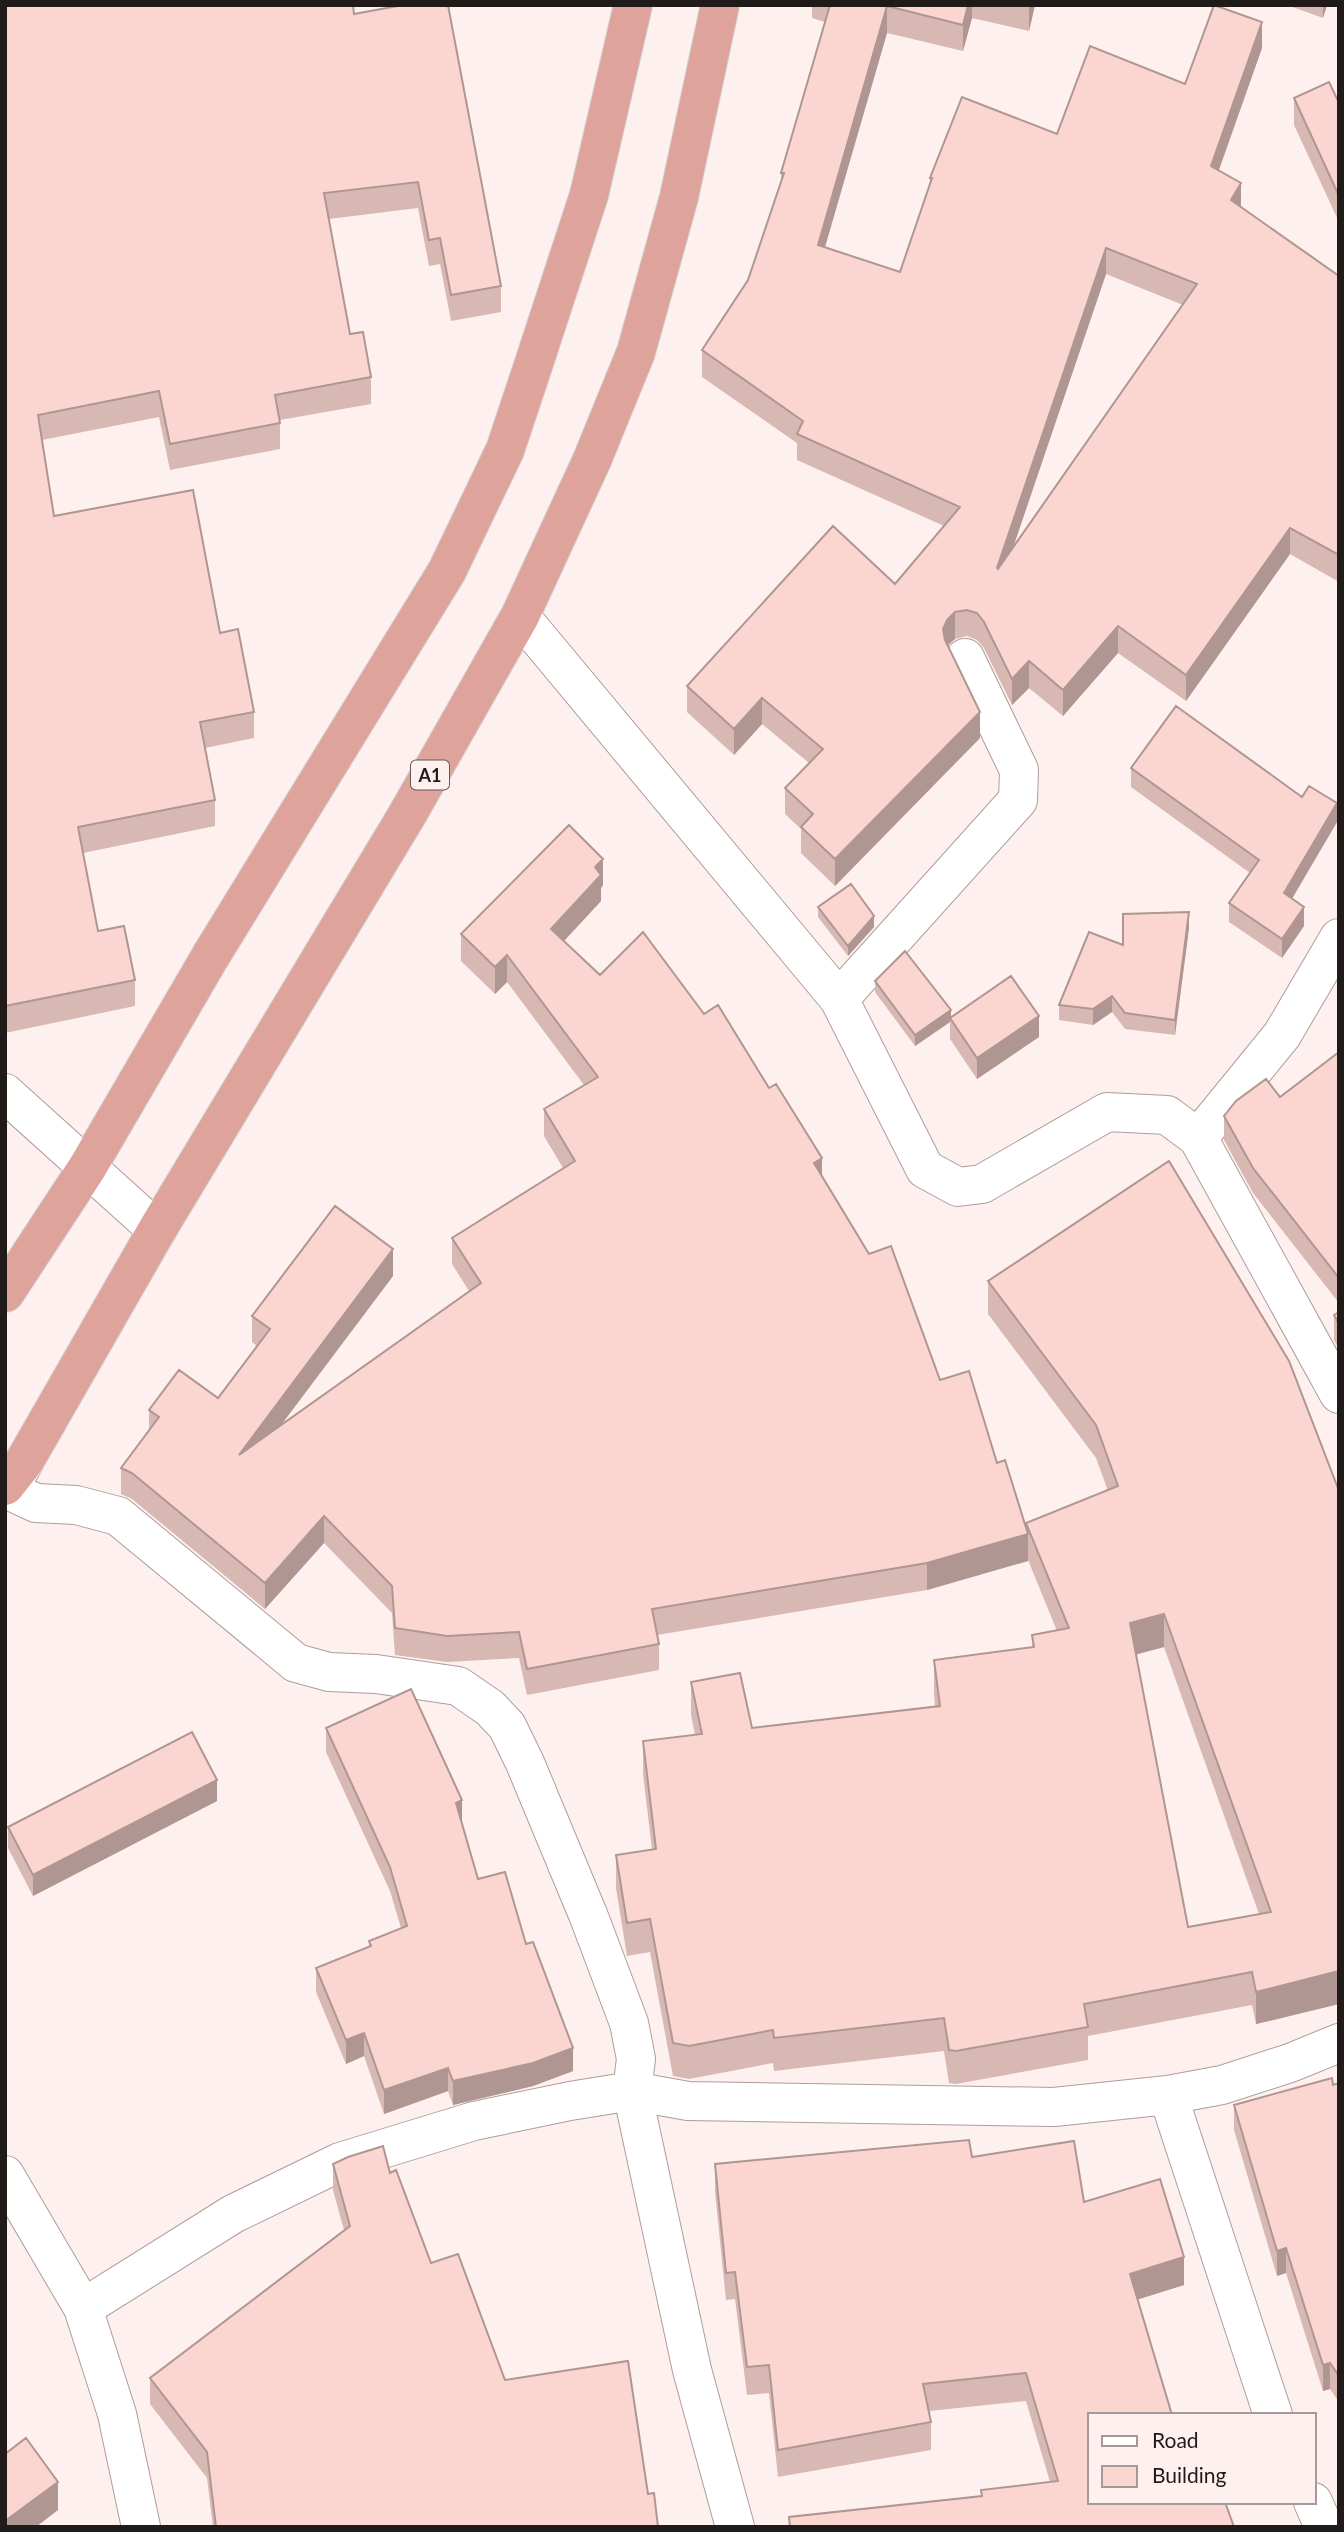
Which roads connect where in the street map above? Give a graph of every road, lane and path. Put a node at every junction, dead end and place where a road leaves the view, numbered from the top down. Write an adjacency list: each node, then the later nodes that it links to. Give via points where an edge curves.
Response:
1 (633, 5): 9 (highway, via 589,195 505,450 447,571 210,957)
2 (720, 5): 3 (highway, A1, via 678,197 636,352)
3 (520, 616): 6 (street); 10 (highway, A1, via 407,815)
4 (965, 658): 6 (street, via 1019,770 1018,800)
5 (1339, 938): 8 (street, via 1282,1035)
6 (839, 999): 8 (street, via 925,1169 958,1187 982,1184 1107,1112 1167,1115)
7 (5, 1093): 9 (street)
8 (1198, 1138): 12 (street)
9 (87, 1168): 10 (street); 11 (highway)
10 (156, 1230): 13 (highway, A1)
11 (5, 1293)
12 (1339, 1394)
13 (15, 1474): 15 (street, via 8,1490 36,1503 76,1504 118,1516 296,1663 329,1672 458,1686 491,1708 507,1726 525,1763 629,2023 636,2059)
14 (1339, 2043): 16 (street, via 1222,2085)
15 (632, 2091): 16 (street, via 688,2101 1054,2107); 18 (street, via 474,2121 340,2162 233,2214); 22 (street, via 692,2370)
16 (1168, 2095): 19 (street)
17 (5, 2175): 18 (street)
18 (83, 2308): 21 (street, via 117,2414)
19 (1272, 2413)
20 (1313, 2504): 23 (street)
21 (141, 2527)
22 (734, 2527)
23 (1324, 2527)

